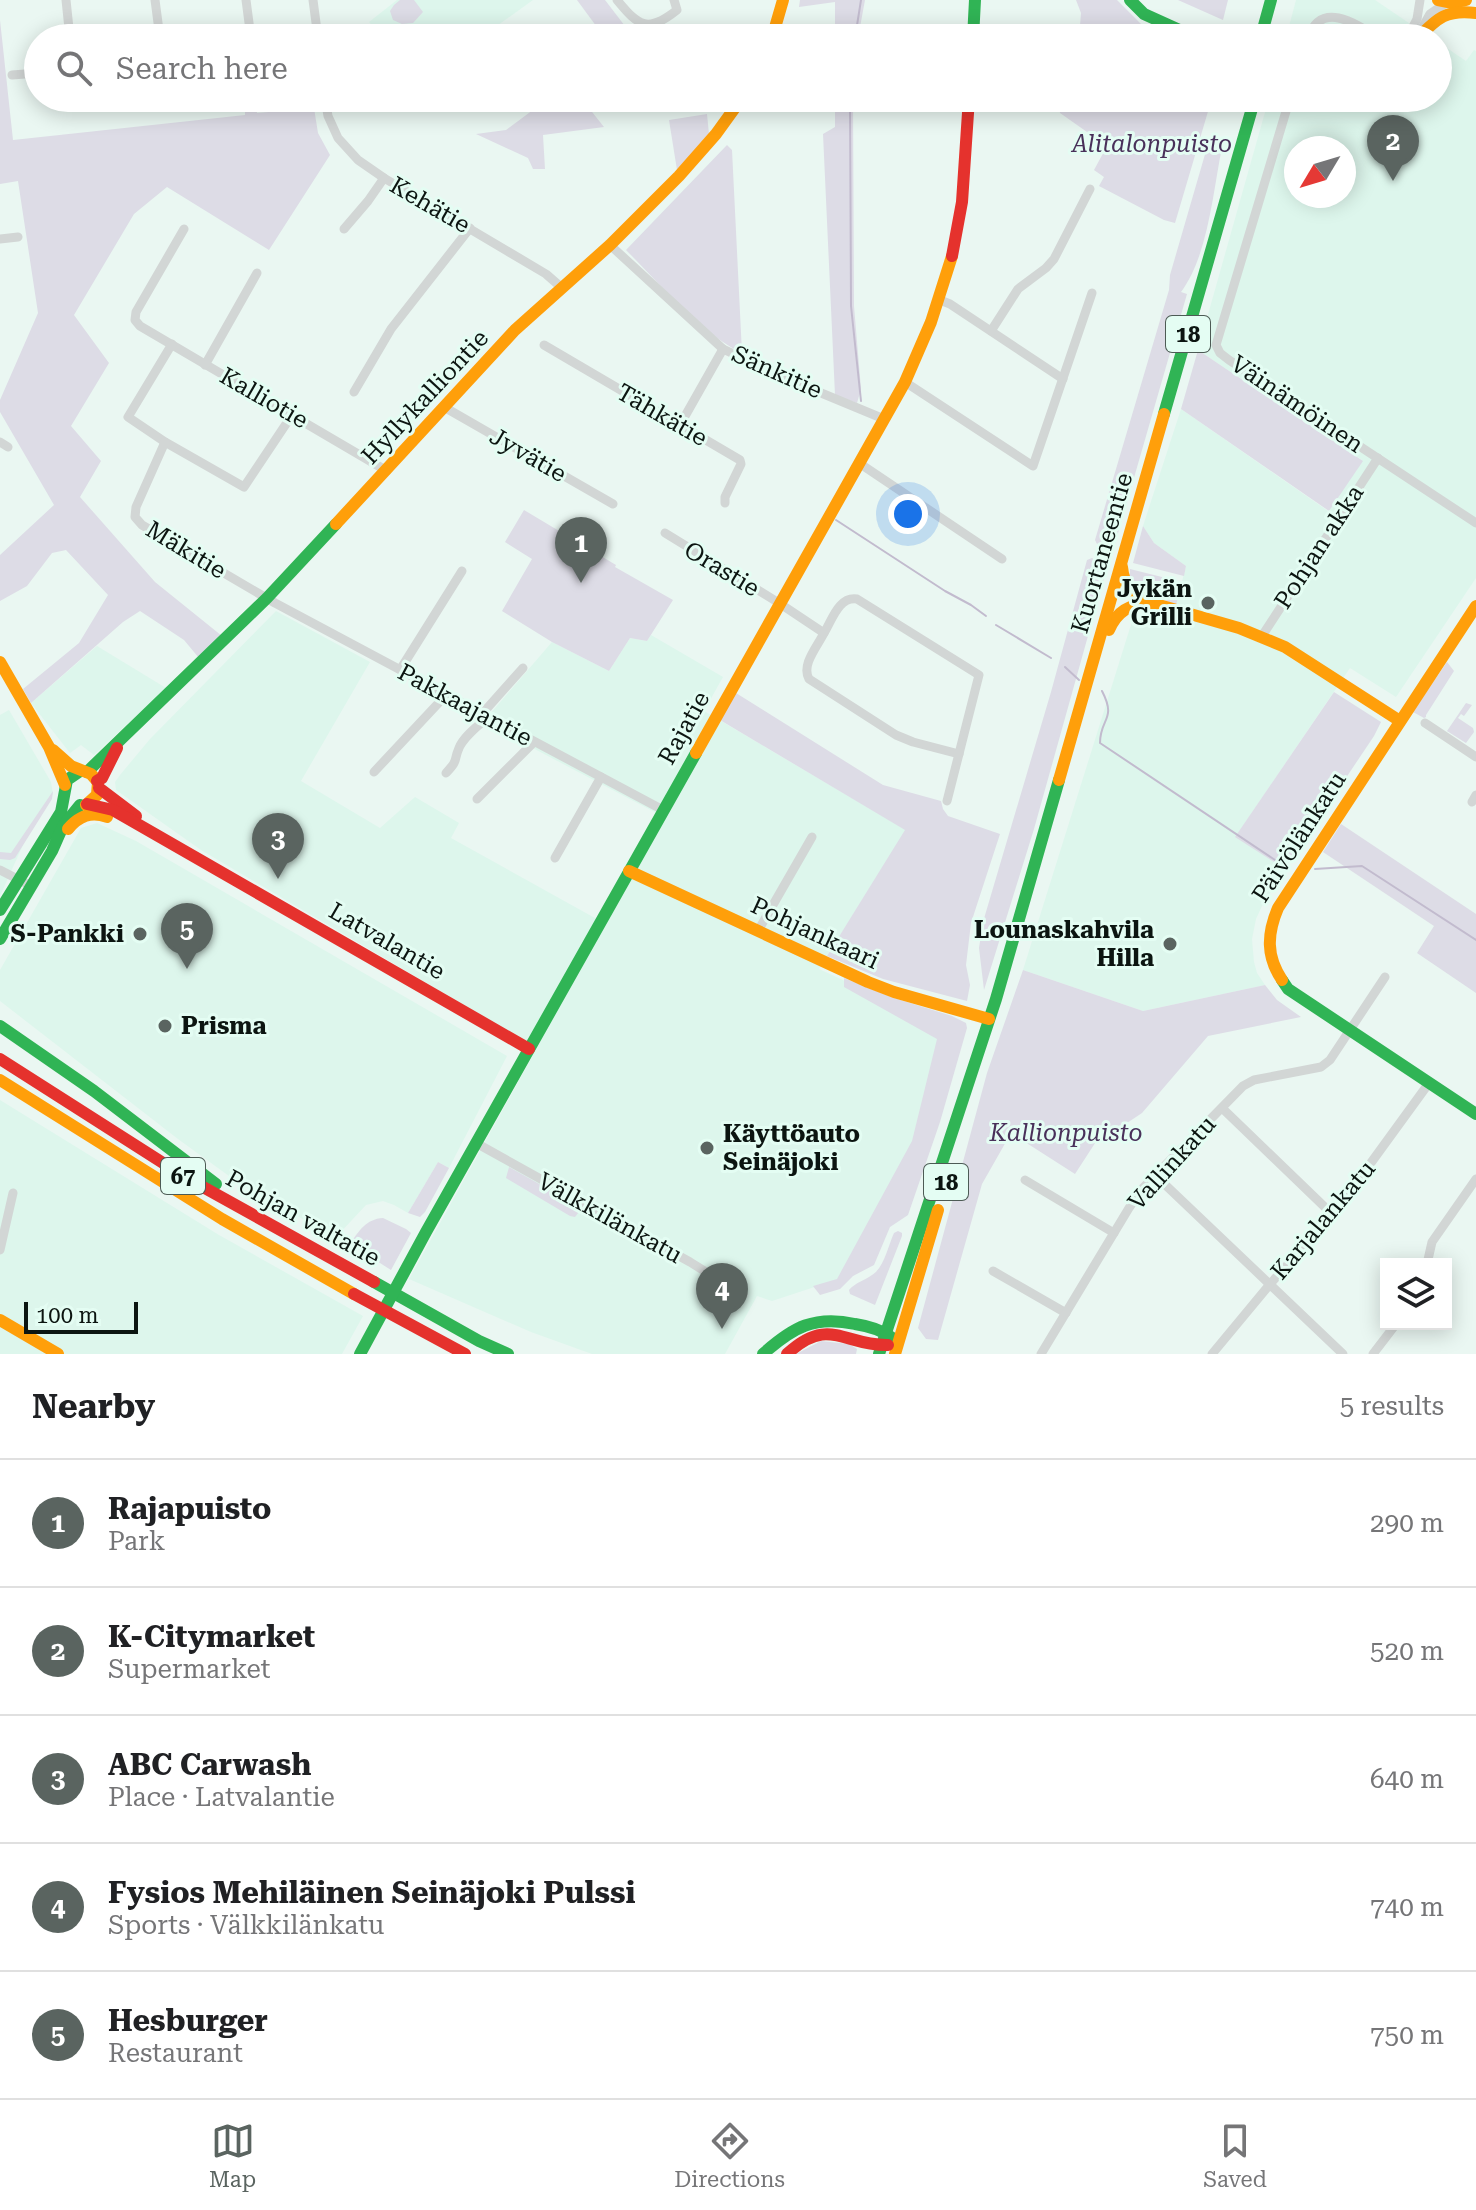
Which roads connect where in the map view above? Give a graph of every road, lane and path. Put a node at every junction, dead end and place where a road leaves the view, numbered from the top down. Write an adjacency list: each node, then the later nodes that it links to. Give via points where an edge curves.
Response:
1 (66, 0): 15 (street)
2 (155, 0): 16 (street)
3 (246, 0): 17 (street)
4 (313, 0): 18 (street)
5 (617, 0): 19 (street)
6 (674, 0): 20 (street, via 677,10)
7 (783, 0): 21 (main road)
8 (975, 0): 22 (main road)
9 (1130, 0): 23 (main road)
10 (1420, 0): 28 (street)
11 (1277, 1): 24 (main road); 25 (main road)
12 (1451, 1): 13 (main road); 29 (street)
13 (1476, 5)
14 (1476, 13): 30 (main road, via 1447,12)
15 (69, 24)
16 (158, 24)
17 (249, 24)
18 (316, 24)
19 (642, 24)
20 (657, 24)
21 (776, 24)
22 (974, 24)
23 (1166, 24)
24 (1266, 24)
25 (1272, 24)
26 (1315, 24): 27 (street, via 1339,15)
27 (1354, 24)
28 (1414, 24)
29 (1425, 24)
30 (1431, 24)
31 (24, 74): 32 (street)
32 (12, 75)
33 (328, 112): 38 (street, Kehätie, via 342,144)
34 (732, 112): 45 (main road, Hyllykalliontie, via 688,166)
35 (968, 112): 49 (main road, Rajatie, via 960,214)
36 (1250, 112): 71 (main road, Kuortaneentie / 18)
37 (1286, 112): 63 (street, Väinämöinen, via 1216,345 1229,360)
38 (384, 178): 40 (street, Kehätie); 42 (street)
39 (1090, 189): 50 (street, via 1054,259 1018,289)
40 (470, 228): 47 (street, Kehätie); 57 (street, via 391,329)
41 (184, 229): 51 (street, Kalliotie, via 135,320)
42 (344, 229)
43 (18, 237): 44 (street)
44 (0, 239)
45 (610, 245): 47 (main road, Hyllykalliontie); 53 (street, Sänkitie)
46 (257, 273): 54 (street)
47 (562, 288): 58 (main road, Hyllykalliontie)
48 (1092, 293): 55 (street)
49 (940, 300): 50 (street); 56 (main road, Rajatie)
50 (991, 331): 55 (street)
51 (172, 344): 54 (street, Kalliotie); 62 (street, via 128,417)
52 (544, 345): 61 (street, Tähkätie)
53 (723, 349): 60 (street, Sänkitie); 61 (street)
54 (205, 365): 59 (street, Kalliotie)
55 (1063, 379): 56 (street, via 1033,466)
56 (905, 382): 60 (main road, Rajatie)
57 (354, 392)
58 (444, 407): 65 (main road, Hyllykalliontie); 67 (street, Jyvätie)
59 (292, 415): 62 (street, via 244,487); 65 (street, Kalliotie)
60 (884, 419): 64 (main road, Rajatie)
61 (680, 425): 66 (street, Tähkätie, via 740,460)
62 (165, 442): 73 (street, Mäkitie, via 135,517)
63 (1378, 458): 68 (street, Väinämöinen); 78 (street, Pohjan akka)
64 (859, 463): 70 (street); 74 (main road, Rajatie)
65 (387, 471): 73 (main road, Hyllykalliontie)
66 (725, 503)
67 (613, 504)
68 (1476, 523)
69 (665, 533): 74 (street, Orastie)
70 (1002, 559)
71 (1122, 566): 75 (main road, via 1128,591); 79 (main road, Kuortaneentie / 18)
72 (462, 571): 82 (street)
73 (267, 598): 82 (street, Pakkaajantie); 86 (main road, Hyllykalliontie)
74 (779, 603): 77 (street, Orastie); 101 (main road, Rajatie)
75 (1152, 603): 78 (main road); 79 (main road, via 1125,606 1118,612)
76 (1476, 606): 85 (main road, Päivölänkatu)
77 (824, 633): 90 (street, via 806,667 809,679 896,735); 90 (street, via 850,597 979,675)
78 (1262, 636): 85 (main road)
79 (1096, 655): 115 (main road, Kuortaneentie / 18)
80 (0, 662): 89 (main road)
81 (523, 668): 84 (street)
82 (400, 670): 83 (street, Pakkaajantie)
83 (446, 695): 84 (street, Pakkaajantie); 93 (street)
84 (485, 716): 88 (street, Pakkaajantie); 94 (street)
85 (1400, 721): 117 (main road, Päivölänkatu, via 1285,895 1268,933 1270,960 1281,981)
86 (137, 723): 92 (main road, Hyllykalliontie); 96 (main road, Hyllykalliontie)
87 (1425, 723): 91 (street)
88 (534, 742): 95 (street, Pakkaajantie); 98 (street)
89 (49, 747): 92 (main road); 97 (main road)
90 (959, 754): 99 (street)
91 (1476, 757)
92 (83, 772): 96 (main road); 97 (main road, via 70,776)
93 (374, 772)
94 (446, 773)
95 (601, 777): 101 (street, Pakkaajantie); 106 (street)
96 (98, 785): 100 (main road, via 95,798); 104 (main road, Latvalantie)
97 (65, 788): 100 (main road, via 70,801); 109 (main road, via 61,812)
98 (477, 799)
99 (947, 801)
100 (83, 805): 103 (main road, Latvalantie, via 113,810); 105 (main road, via 68,819)
101 (663, 810): 108 (main road, Rajatie)
102 (812, 837): 112 (street)
103 (167, 842): 104 (main road, Latvalantie); 105 (main road, via 94,813 75,820)
104 (181, 848): 118 (main road, Latvalantie)
105 (52, 851): 110 (main road)
106 (555, 858)
107 (0, 870): 109 (street)
108 (629, 871): 112 (main road, Pohjankaari); 118 (main road, Rajatie)
109 (19, 879): 110 (street); 111 (main road)
110 (31, 886): 113 (main road)
111 (0, 910)
112 (758, 931): 115 (main road, Pohjankaari, via 881,987)
113 (0, 939)
114 (1385, 977): 117 (street, Vallinkatu)
115 (989, 1019): 142 (main road, Kuortaneentie / 18); 143 (main road, Kuortaneentie / 18, via 985,1048)
116 (0, 1026): 136 (main road, via 234,1197)
117 (1349, 1031): 121 (main road, Päivölänkatu); 123 (street, Vallinkatu, via 1321,1067 1254,1080)
118 (529, 1049): 125 (main road, Rajatie)
119 (0, 1059): 136 (main road, Pohjan valtatie / 67, via 185,1177)
120 (0, 1080): 126 (main road, Pohjan valtatie / 67)
121 (1429, 1083): 124 (main road, Päivölänkatu); 131 (street, Karjalankatu)
122 (0, 1088): 126 (main road)
123 (1222, 1108): 127 (street, Vallinkatu); 131 (street)
124 (1476, 1114)
125 (476, 1143): 138 (street, Välkkilänkatu); 146 (main road, Rajatie)
126 (117, 1154): 147 (main road, Pohjan valtatie / 67, via 222,1219)
127 (1156, 1176): 132 (street, Vallinkatu); 137 (street)
128 (1476, 1179): 134 (street, via 1432,1242)
129 (1025, 1180): 132 (street)
130 (13, 1193): 133 (street)
131 (1333, 1215): 137 (street, Karjalankatu)
132 (1114, 1233): 139 (street, Vallinkatu)
133 (0, 1250)
134 (1428, 1258)
135 (993, 1271): 139 (street)
136 (373, 1282): 148 (main road, Pohjan valtatie / 67)
137 (1270, 1284): 152 (street, Karjalankatu); 153 (street)
138 (743, 1295)
139 (1066, 1313): 151 (street, Vallinkatu)
140 (0, 1320): 145 (main road)
141 (1391, 1330): 154 (street)
142 (885, 1332): 143 (main road); 144 (main road, Kuortaneentie / 18); 149 (main road, via 825,1319 794,1329)
143 (896, 1349): 144 (main road)
144 (880, 1350): 150 (main road, via 822,1333)
145 (58, 1354)
146 (360, 1354)
147 (465, 1354)
148 (508, 1354)
149 (763, 1354)
150 (787, 1354)
151 (1041, 1354)
152 (1212, 1354)
153 (1343, 1354)
154 (1373, 1354)

